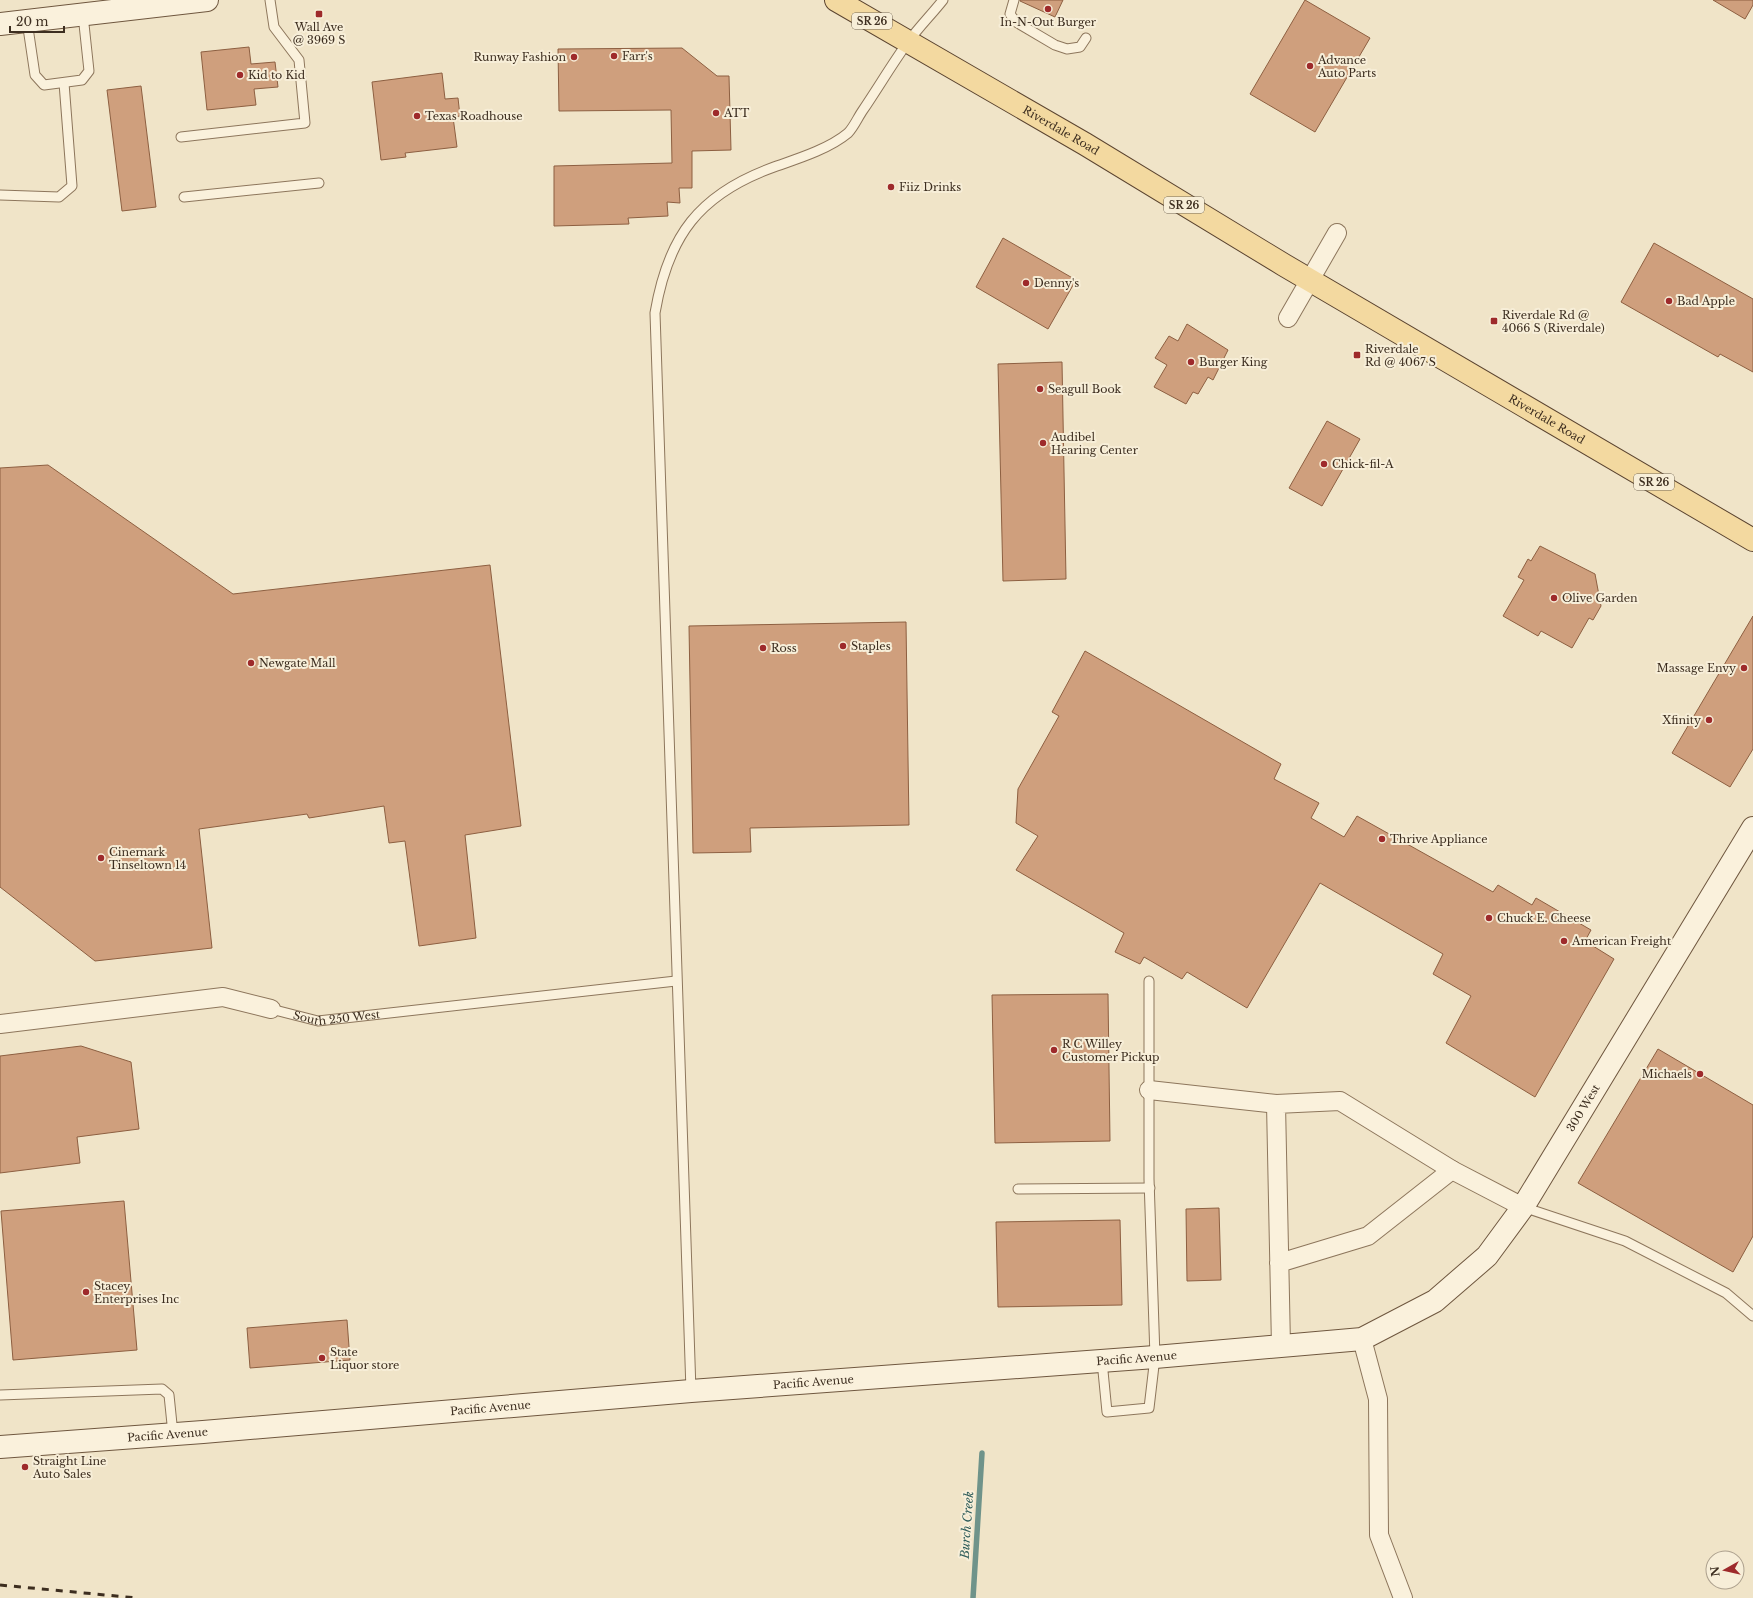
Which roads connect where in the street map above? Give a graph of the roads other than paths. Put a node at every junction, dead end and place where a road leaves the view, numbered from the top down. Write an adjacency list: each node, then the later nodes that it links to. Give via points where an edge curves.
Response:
1 (207, 0): 6 (street)
2 (270, 0): 12 (lane, via 274,27 299,60 304,123)
3 (836, 0): 10 (main road, Riverdale Road / SR 26)
4 (943, 0): 10 (lane)
5 (1014, 0): 9 (lane, via 1010,14 1016,22 1055,45 1067,49 1080,47)
6 (83, 14): 7 (street); 11 (lane, via 88,71 82,80)
7 (27, 21): 8 (street); 11 (lane, via 35,75 44,85)
8 (0, 24)
9 (1086, 38)
10 (909, 41): 17 (main road, Riverdale Road / SR 26); 21 (lane, via 848,132 816,152 753,174 729,187 703,207 685,229 670,256 659,285 654,313)
11 (64, 83): 14 (lane, via 72,186 59,196)
12 (181, 137)
13 (319, 183): 15 (lane)
14 (0, 195)
15 (184, 197)
16 (1337, 233): 17 (street)
17 (1310, 280): 18 (street); 19 (main road, Riverdale Road / SR 26)
18 (1288, 318)
19 (1753, 540)
20 (1753, 828): 30 (street, 300 West)
21 (676, 981): 23 (lane, South 250 West, via 318,1021); 37 (lane)
22 (1149, 981): 25 (lane)
23 (271, 1009): 24 (street, South 250 West, via 223,997)
24 (0, 1024)
25 (1149, 1090): 26 (street); 28 (lane)
26 (1276, 1104): 27 (street, via 1340,1102); 31 (street)
27 (1452, 1170): 30 (street); 31 (street, via 1368,1236)
28 (1150, 1188): 29 (lane); 35 (lane)
29 (1018, 1189)
30 (1523, 1207): 32 (lane, via 1625,1241 1726,1293); 33 (street, 300 West, via 1488,1256 1435,1301)
31 (1280, 1263): 34 (street)
32 (1753, 1316)
33 (1362, 1339): 34 (street, Pacific Avenue); 41 (street, via 1378,1398 1379,1535)
34 (1281, 1346): 35 (street, Pacific Avenue)
35 (1155, 1357): 36 (street, Pacific Avenue); 36 (lane, via 1149,1408 1107,1412)
36 (1102, 1361): 37 (street, Pacific Avenue)
37 (691, 1391): 39 (street, Pacific Avenue)
38 (0, 1395): 39 (lane, via 162,1389 169,1395)
39 (173, 1434): 40 (street, Pacific Avenue)
40 (0, 1447)
41 (1403, 1598)

